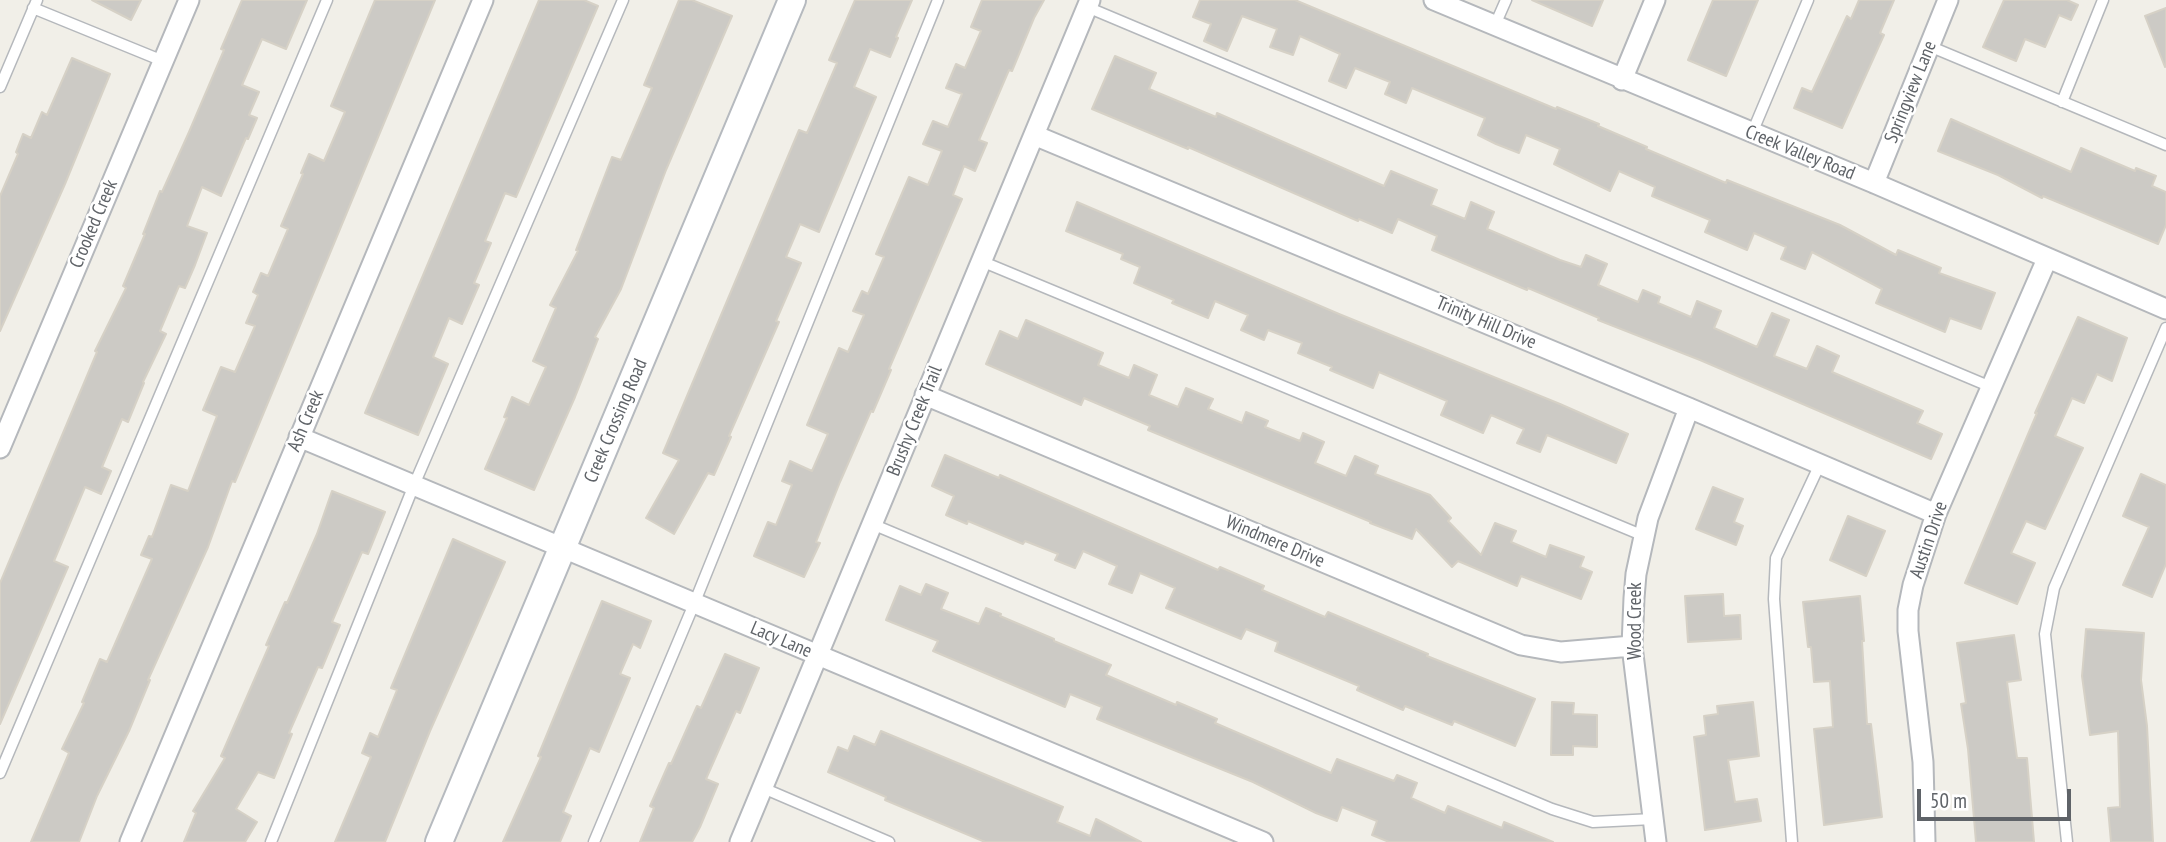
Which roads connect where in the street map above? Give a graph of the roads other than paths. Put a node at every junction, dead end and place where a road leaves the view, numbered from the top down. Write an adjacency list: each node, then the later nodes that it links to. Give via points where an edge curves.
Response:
1 (189, 0): 17 (street, Crooked Creek)
2 (327, 0): 43 (lane)
3 (483, 0): 32 (street, Ash Creek)
4 (622, 0): 35 (lane)
5 (792, 0): 39 (street, Creek Crossing Road)
6 (938, 0): 40 (lane)
7 (1434, 0): 15 (street, Creek Valley Road)
8 (1506, 0): 15 (lane)
9 (1655, 0): 18 (street)
10 (1808, 0): 21 (lane)
11 (1948, 0): 16 (street, Springview Lane)
12 (2104, 0): 20 (lane)
13 (35, 4): 17 (lane); 19 (lane)
14 (1088, 4): 22 (street, Brushy Creek Trail); 29 (lane)
15 (1495, 25): 18 (street, Creek Valley Road)
16 (1929, 46): 20 (lane); 24 (street, Springview Lane)
17 (163, 61): 33 (street, Crooked Creek)
18 (1622, 80): 21 (street, Creek Valley Road)
19 (0, 87)
20 (2062, 102): 23 (lane)
21 (1752, 133): 24 (street, Creek Valley Road)
22 (1034, 135): 26 (street, Brushy Creek Trail); 31 (street, Trinity Hill Drive)
23 (2166, 145)
24 (1874, 183): 25 (street, Creek Valley Road)
25 (2047, 259): 27 (street, Creek Valley Road); 29 (street, Austin Drive)
26 (981, 261): 30 (street, Brushy Creek Trail); 38 (lane)
27 (2166, 309)
28 (2166, 328): 56 (lane, via 2054,588 2045,634)
29 (1991, 387): 36 (street, Austin Drive)
30 (925, 395): 37 (street, Brushy Creek Trail); 41 (street, Windmere Drive, via 1521,645 1561,652)
31 (1689, 408): 34 (street, Trinity Hill Drive); 38 (street, Wood Creek)
32 (299, 437): 35 (street, Lacy Lane); 46 (street, Ash Creek)
33 (0, 448)
34 (1820, 464): 36 (street, Trinity Hill Drive); 54 (lane, via 1776,558 1774,599)
35 (414, 485): 39 (street, Lacy Lane); 47 (lane)
36 (1936, 514): 55 (street, Austin Drive, via 1908,610 1923,762)
37 (872, 524): 42 (street, Brushy Creek Trail); 45 (lane, via 1552,809 1593,822)
38 (1644, 536): 41 (street, Wood Creek, via 1636,574)
39 (563, 548): 40 (street, Lacy Lane); 48 (street, Creek Crossing Road)
40 (694, 604): 42 (street, Lacy Lane); 49 (lane)
41 (1632, 646): 45 (street, Wood Creek)
42 (818, 656): 44 (street, Brushy Creek Trail); 52 (street, Lacy Lane)
43 (0, 773)
44 (763, 788): 50 (street, Brushy Creek Trail); 51 (lane)
45 (1653, 819): 53 (street, Wood Creek)
46 (130, 842)
47 (271, 842)
48 (439, 842)
49 (594, 842)
50 (740, 842)
51 (889, 842)
52 (1263, 842)
53 (1656, 842)
54 (1792, 842)
55 (1925, 842)
56 (2067, 842)

